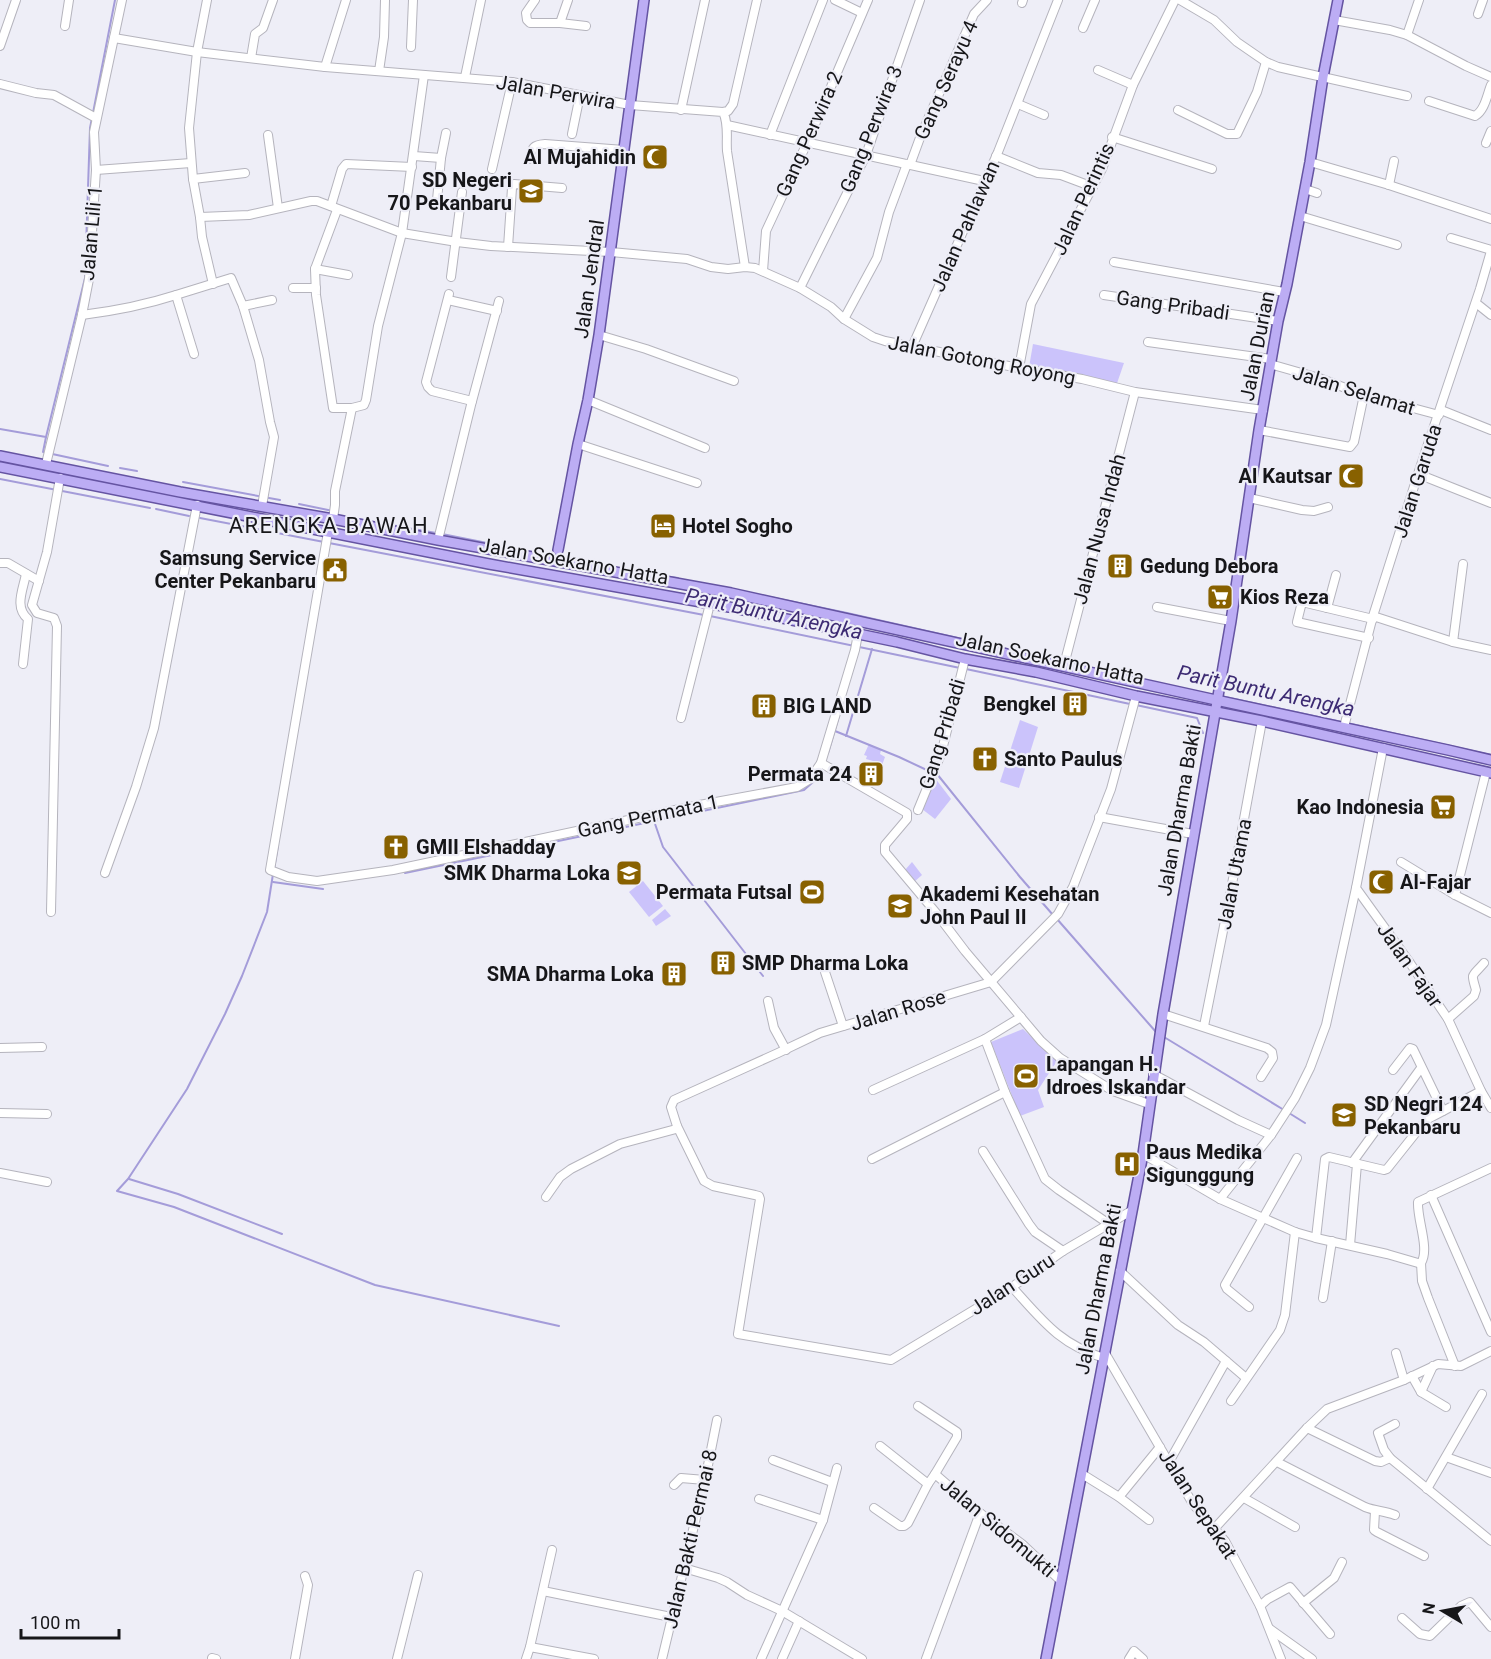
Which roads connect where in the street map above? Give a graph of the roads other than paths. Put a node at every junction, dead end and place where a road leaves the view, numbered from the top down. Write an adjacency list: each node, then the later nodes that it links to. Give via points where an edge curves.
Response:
1 (16, 0): 36 (street)
2 (69, 0): 31 (street)
3 (122, 0): 35 (street, Jalan Lili 1)
4 (207, 0): 38 (street)
5 (273, 0): 39 (street, via 263,28 255,34)
6 (346, 0): 41 (street)
7 (386, 0): 43 (street)
8 (412, 0): 37 (street)
9 (481, 0): 45 (street)
10 (535, 0): 30 (street, via 526,13 528,22)
11 (568, 0): 30 (street)
12 (644, 0): 56 (main road, Jalan Jendral)
13 (705, 0): 57 (street)
14 (757, 0): 59 (street, via 733,104)
15 (823, 0): 67 (street)
16 (836, 0): 27 (street)
17 (868, 0): 27 (street, Gang Perwira 2)
18 (920, 0): 72 (street, Gang Perwira 3)
19 (987, 0): 80 (street, Gang Serayu 4, via 974,14)
20 (1058, 0): 55 (street, Jalan Pahlawan)
21 (1095, 0): 33 (street)
22 (1175, 0): 51 (street, Jalan Perintis)
23 (1180, 0): 40 (street, via 1214,20)
24 (1338, 0): 29 (main road, Jalan Durian)
25 (1419, 0): 34 (street)
26 (1483, 0): 28 (street)
27 (862, 13): 69 (street, Gang Perwira 2)
28 (1478, 14)
29 (1334, 20): 34 (street); 46 (main road, Jalan Durian)
30 (560, 23): 32 (street)
31 (65, 26)
32 (586, 26)
33 (1083, 28)
34 (1407, 35): 47 (street)
35 (114, 38): 38 (street, Jalan Perwira); 61 (street, Jalan Lili 1)
36 (0, 46)
37 (411, 47)
38 (197, 52): 39 (street, Jalan Perwira); 79 (street, via 189,128)
39 (251, 58): 41 (street, Jalan Perwira)
40 (1266, 62): 46 (street); 58 (street, via 1237,134 1227,134)
41 (325, 66): 43 (street, Jalan Perwira)
42 (1098, 70): 51 (street)
43 (379, 71): 44 (street, Jalan Perwira)
44 (424, 75): 45 (street, Jalan Perwira); 73 (street)
45 (465, 77): 48 (street, Jalan Perwira)
46 (1323, 77): 53 (street); 78 (main road, Jalan Durian)
47 (1491, 77)
48 (512, 82): 52 (street, Jalan Perwira); 82 (street)
49 (0, 84): 61 (street, via 54,95)
50 (1491, 84): 54 (street, via 1483,107 1474,116)
51 (1132, 85): 68 (street, Jalan Perintis)
52 (580, 95): 56 (street, Jalan Perwira); 65 (street)
53 (1407, 96)
54 (1429, 101)
55 (1018, 104): 60 (street); 74 (street, Jalan Pahlawan)
56 (630, 105): 57 (street, Jalan Perwira); 71 (main road, Jalan Jendral)
57 (681, 110): 59 (street, Jalan Perwira)
58 (1178, 110)
59 (723, 112): 62 (street)
60 (1044, 115)
61 (95, 117): 84 (street, Jalan Lili 1)
62 (727, 125): 67 (street); 108 (street, via 727,151)
63 (1491, 131): 70 (street)
64 (446, 133): 75 (street)
65 (572, 134)
66 (268, 135): 95 (street)
67 (770, 135): 69 (street)
68 (1112, 137): 83 (street); 89 (street, Jalan Perintis)
69 (807, 143): 72 (street); 110 (street, Gang Perwira 2, via 766,231)
70 (1486, 143)
71 (624, 150): 76 (street, via 536,144); 106 (main road, Jalan Jendral)
72 (866, 155): 80 (street); 116 (street, Gang Perwira 3)
73 (414, 156): 75 (street); 81 (street)
74 (996, 156): 87 (street, Jalan Pahlawan); 89 (street, via 1038,173 1061,175)
75 (441, 158): 94 (street)
76 (530, 159)
77 (1394, 161): 88 (street)
78 (1310, 162): 88 (street); 91 (main road, Jalan Durian)
79 (191, 163): 84 (street); 86 (street)
80 (908, 164): 87 (street); 129 (street, Gang Serayu 4, via 889,212 877,258)
81 (412, 166): 96 (street, via 346,164); 100 (street)
82 (492, 169)
83 (1212, 169)
84 (96, 170): 127 (street, Jalan Lili 1, via 89,279)
85 (245, 173): 86 (street)
86 (193, 179): 98 (street)
87 (984, 181): 133 (street, Jalan Pahlawan)
88 (1389, 185): 99 (street)
89 (1093, 187): 136 (street, Jalan Perintis, via 1031,304)
90 (562, 188): 104 (street, via 514,183)
91 (1305, 189): 93 (street); 97 (main road, Jalan Durian)
92 (462, 192): 102 (street)
93 (1317, 193)
94 (437, 200)
95 (278, 208): 96 (street, Jalan Gotong Royong, via 311,201); 98 (street, Jalan Gotong Royong, via 249,215)
96 (334, 208): 100 (street, Jalan Gotong Royong); 109 (street)
97 (1300, 216): 103 (street); 119 (main road, Jalan Durian)
98 (200, 217): 114 (street)
99 (1491, 219)
100 (402, 233): 102 (street, Jalan Gotong Royong); 142 (street, via 378,326 366,403)
101 (1451, 238): 105 (street)
102 (457, 242): 104 (street, Jalan Gotong Royong); 112 (street)
103 (1397, 244)
104 (508, 247): 106 (street, Jalan Gotong Royong)
105 (1491, 251): 117 (street, Jalan Garuda)
106 (611, 252): 108 (street, Jalan Gotong Royong, via 687,259 728,269); 131 (main road, Jalan Jendral)
107 (1114, 262): 119 (street)
108 (746, 267): 110 (street, Jalan Gotong Royong)
109 (315, 269): 111 (street); 118 (street)
110 (763, 272): 116 (street, Jalan Gotong Royong)
111 (348, 275)
112 (451, 277)
113 (1491, 282): 117 (street)
114 (213, 284): 120 (street); 125 (street, via 231,278)
115 (293, 288): 118 (street)
116 (800, 288): 129 (street, Jalan Gotong Royong)
117 (1480, 290): 124 (street, Jalan Garuda)
118 (316, 291): 142 (street, via 333,408)
119 (1284, 292): 130 (main road, Jalan Durian)
120 (176, 295): 127 (street, via 130,308); 134 (street)
121 (1104, 295): 130 (street, Gang Pribadi)
122 (272, 300): 125 (street)
123 (499, 301): 126 (street)
124 (1476, 303): 128 (street); 144 (street, Jalan Garuda)
125 (243, 306): 156 (street, via 259,360 274,437)
126 (497, 311): 141 (street); 141 (street, via 448,297 426,382 432,392)
127 (82, 315): 150 (street, Jalan Lili 1)
128 (1491, 315)
129 (844, 319): 133 (street, Jalan Gotong Royong, via 873,337)
130 (1278, 321): 135 (main road, Jalan Durian)
131 (599, 335): 137 (street); 140 (main road, Jalan Jendral)
132 (1148, 342): 135 (street, Jalan Selamat)
133 (912, 347): 136 (street, Jalan Gotong Royong)
134 (194, 354)
135 (1270, 362): 139 (street, Jalan Selamat); 143 (main road, Jalan Durian)
136 (1019, 368): 138 (street, Jalan Gotong Royong)
137 (734, 381)
138 (1135, 392): 143 (street, Jalan Gotong Royong); 180 (street, Jalan Nusa Indah)
139 (1364, 395): 144 (street, Jalan Selamat); 145 (street, via 1350,447)
140 (588, 400): 147 (main road, Jalan Jendral); 148 (street)
141 (472, 401): 162 (street)
142 (352, 408): 160 (street, via 335,487)
143 (1263, 410): 145 (main road, Jalan Durian)
144 (1440, 413): 146 (street, Jalan Selamat); 152 (street, Jalan Garuda)
145 (1259, 430): 155 (main road, Jalan Durian)
146 (1491, 430)
147 (578, 444): 154 (street); 163 (main road, Jalan Jendral)
148 (705, 448)
149 (0, 456): 150 (main road, Jalan Soekarno Hatta)
150 (47, 458): 156 (main road, Jalan Soekarno Hatta, via 180,492)
151 (0, 467): 153 (main road, Jalan Soekarno Hatta)
152 (1418, 474): 157 (street); 174 (street, Jalan Garuda)
153 (60, 478): 158 (main road, Jalan Soekarno Hatta); 168 (street)
154 (697, 483)
155 (1249, 498): 159 (street, via 1302,510); 175 (main road, Jalan Durian)
156 (264, 500): 160 (main road, Jalan Soekarno Hatta)
157 (1491, 503)
158 (197, 505): 161 (main road, Jalan Soekarno Hatta); 199 (street, via 154,728)
159 (1328, 507)
160 (334, 516): 162 (main road, Jalan Soekarno Hatta)
161 (328, 532): 173 (main road, Jalan Soekarno Hatta); 193 (street, Gang Permata 1, via 273,871 317,881 393,870 793,788 810,779)
162 (438, 537): 163 (main road, Jalan Soekarno Hatta)
163 (557, 557): 169 (main road, Jalan Soekarno Hatta)
164 (0, 563): 166 (street, via 8,563)
165 (1463, 564): 177 (street)
166 (26, 574): 168 (street); 181 (street, via 19,607 28,619)
167 (1336, 575): 172 (street)
168 (39, 581): 202 (street, via 32,608 54,618 57,626)
169 (731, 593): 171 (main road); 180 (main road, Jalan Soekarno Hatta)
170 (1157, 607): 175 (street)
171 (729, 608): 173 (main road, Jalan Soekarno Hatta); 178 (main road, Jalan Soekarno Hatta)
172 (1327, 608): 174 (street); 176 (street, via 1302,602 1297,622)
173 (708, 612): 187 (street)
174 (1373, 618): 176 (street, Jalan Garuda); 177 (street)
175 (1231, 621): 183 (main road, Jalan Durian)
176 (1369, 638): 189 (street, Jalan Garuda)
177 (1453, 642): 179 (street)
178 (856, 643): 182 (main road, Jalan Soekarno Hatta); 193 (street)
179 (1491, 650)
180 (1065, 661): 183 (main road, Jalan Soekarno Hatta)
181 (22, 664)
182 (963, 666): 184 (main road, Jalan Soekarno Hatta, via 1036,672); 195 (street, Gang Pribadi, via 940,754)
183 (1216, 698): 186 (main road, Jalan Dharma Bakti); 189 (main road, Jalan Soekarno Hatta)
184 (1135, 699): 185 (main road, Jalan Soekarno Hatta); 196 (street, Jalan Rose, via 1111,789)
185 (1202, 709): 186 (main road, Jalan Soekarno Hatta); 190 (main road)
186 (1214, 711): 188 (main road, Jalan Soekarno Hatta); 190 (main road, Jalan Dharma Bakti)
187 (681, 718)
188 (1262, 721): 191 (main road, Jalan Soekarno Hatta); 212 (street, Jalan Utama)
189 (1344, 726): 192 (main road, Jalan Soekarno Hatta)
190 (1210, 736): 197 (main road, Jalan Dharma Bakti)
191 (1383, 748): 194 (main road, Jalan Soekarno Hatta); 200 (street)
192 (1491, 760)
193 (823, 765): 206 (street, via 907,813 907,819 885,845 885,852)
194 (1489, 772): 201 (street)
195 (918, 810)
196 (1099, 817): 197 (street); 206 (street, Jalan Rose, via 1082,867 1055,917)
197 (1193, 834): 208 (main road, Jalan Dharma Bakti)
198 (1401, 862): 201 (street)
199 (105, 873)
200 (1356, 888): 210 (street, Jalan Fajar); 230 (street, via 1326,1025 1310,1068)
201 (1455, 895): 203 (street)
202 (51, 912)
203 (1491, 914)
204 (1484, 963): 210 (street, via 1472,977 1474,996)
205 (825, 972): 211 (street)
206 (991, 982): 209 (street); 211 (street, Jalan Rose)
207 (768, 1001): 216 (street, via 774,1028)
208 (1163, 1014): 212 (street); 219 (main road, Jalan Dharma Bakti)
209 (1021, 1017): 213 (street); 224 (street, via 1060,1058 1113,1091)
210 (1448, 1019): 222 (street, Jalan Fajar)
211 (843, 1026): 216 (street, Jalan Rose)
212 (1204, 1026): 220 (street, via 1272,1052 1273,1058)
213 (985, 1039): 221 (street); 223 (street)
214 (42, 1047): 215 (street)
215 (0, 1048)
216 (786, 1050): 229 (street, Jalan Rose, via 674,1100 671,1107)
217 (1421, 1068): 218 (street, via 1412,1048); 226 (street); 235 (street)
218 (1393, 1070)
219 (1153, 1074): 224 (main road, Jalan Dharma Bakti); 230 (street)
220 (1261, 1077)
221 (873, 1090)
222 (1481, 1091): 225 (street, Jalan Fajar); 226 (street)
223 (1005, 1092): 234 (street); 244 (street, via 1045,1179)
224 (1149, 1104): 232 (main road, Jalan Dharma Bakti)
225 (1491, 1108)
226 (1443, 1111): 235 (street, via 1426,1120 1387,1169)
227 (0, 1113): 228 (street)
228 (47, 1114)
229 (677, 1126): 240 (street, via 620,1144 572,1169 560,1176); 252 (street, Jalan Guru, via 704,1181 760,1199 738,1334 894,1359)
230 (1271, 1135): 241 (street)
231 (983, 1151): 249 (street, via 1035,1232)
232 (1143, 1154): 241 (street); 242 (main road, Jalan Dharma Bakti)
233 (1297, 1158): 243 (street)
234 (872, 1159)
235 (1355, 1163): 246 (street, via 1325,1159); 248 (street)
236 (1491, 1168): 239 (street)
237 (0, 1173): 238 (street)
238 (47, 1182)
239 (1431, 1195): 250 (street, via 1418,1202 1425,1252); 255 (street)
240 (546, 1197)
241 (1220, 1199): 243 (street)
242 (1131, 1210): 244 (street, Jalan Guru); 251 (main road, Jalan Dharma Bakti)
243 (1263, 1218): 245 (street); 254 (street, via 1225,1285)
244 (1109, 1224): 249 (street, Jalan Guru)
245 (1296, 1232): 246 (street); 263 (street, via 1285,1316 1280,1330)
246 (1316, 1238): 247 (street)
247 (1332, 1241): 248 (street); 253 (street)
248 (1350, 1245): 250 (street)
249 (1063, 1251): 252 (street, Jalan Guru)
250 (1421, 1263): 261 (street, via 1422,1281)
251 (1120, 1271): 258 (main road, Jalan Dharma Bakti); 259 (street, via 1178,1325)
252 (1012, 1287): 258 (street, via 1054,1333 1086,1352)
253 (1323, 1298)
254 (1249, 1307)
255 (1491, 1332)
256 (1491, 1351): 261 (street)
257 (1396, 1353): 264 (street)
258 (1104, 1355): 274 (street, Jalan Sepakat); 283 (main road, Jalan Dharma Bakti)
259 (1226, 1362): 263 (street); 278 (street)
260 (1434, 1366): 261 (street); 262 (street); 265 (street)
261 (1455, 1366)
262 (1412, 1376): 264 (street); 265 (street)
263 (1246, 1378): 267 (street)
264 (1404, 1380): 272 (street, via 1327,1409)
265 (1421, 1392): 269 (street)
266 (1482, 1394): 275 (street)
267 (1231, 1401)
268 (918, 1406): 282 (street, Jalan Sidomukti, via 957,1432)
269 (1446, 1407)
270 (717, 1420): 284 (street, Jalan Bakti Permai 8)
271 (1395, 1424): 276 (street, via 1378,1433)
272 (1306, 1428): 276 (street, via 1375,1461); 279 (street)
273 (880, 1446): 286 (street, Jalan Sidomukti)
274 (1160, 1447): 278 (street, Jalan Sepakat); 289 (street)
275 (1446, 1457): 281 (street); 288 (street)
276 (1390, 1458): 288 (street)
277 (773, 1460): 285 (street)
278 (1169, 1462): 299 (street, Jalan Sepakat, via 1193,1504)
279 (1277, 1462): 290 (street); 293 (street)
280 (837, 1468): 285 (street)
281 (1491, 1473)
282 (935, 1474): 286 (street, Jalan Sidomukti); 294 (street, Jalan Sidomukti)
283 (1082, 1474): 289 (street); 307 (main road, Jalan Dharma Bakti)
284 (705, 1480): 287 (street, via 681,1478); 304 (street, Jalan Bakti Permai 8)
285 (832, 1482): 296 (street)
286 (928, 1484): 292 (street, Jalan Sidomukti, via 904,1526)
287 (674, 1485)
288 (1427, 1489): 300 (street)
289 (1119, 1497): 297 (street)
290 (1244, 1498): 298 (street); 299 (street)
291 (759, 1499): 296 (street)
292 (874, 1508)
293 (1375, 1511): 295 (street); 302 (street, via 1374,1530)
294 (980, 1513): 307 (street, Jalan Sidomukti, via 1022,1544); 327 (street)
295 (1395, 1515)
296 (823, 1520): 311 (street)
297 (1149, 1520)
298 (1295, 1527)
299 (1214, 1529): 310 (street, Jalan Sepakat, via 1225,1541)
300 (1491, 1541)
301 (552, 1550): 308 (street)
302 (1424, 1556)
303 (1342, 1562): 309 (street, via 1334,1578)
304 (684, 1568): 311 (street, via 718,1578); 312 (street, Jalan Bakti Permai 8)
305 (418, 1575): 320 (street)
306 (305, 1576): 319 (street, via 308,1586)
307 (1061, 1581): 328 (main road, Jalan Dharma Bakti)
308 (543, 1591): 312 (street); 318 (street)
309 (1303, 1603): 310 (street, via 1290,1587); 317 (street)
310 (1260, 1606): 316 (street, Jalan Sepakat)
311 (782, 1611): 314 (street); 324 (street)
312 (672, 1617): 323 (street, Jalan Bakti Permai 8)
313 (1402, 1618): 315 (street, via 1420,1634 1430,1636 1470,1602)
314 (799, 1621): 325 (street); 326 (street)
315 (1491, 1627)
316 (1270, 1629): 331 (street, Jalan Sepakat); 332 (street)
317 (1330, 1634)
318 (530, 1647): 321 (street); 322 (street)
319 (295, 1659)
320 (397, 1659)
321 (526, 1659)
322 (594, 1659)
323 (662, 1659)
324 (761, 1659)
325 (782, 1659)
326 (862, 1659)
327 (926, 1659)
328 (1046, 1659)
329 (1129, 1659): 330 (street, via 1134,1651)
330 (1143, 1659)
331 (1281, 1659)
332 (1312, 1659)

